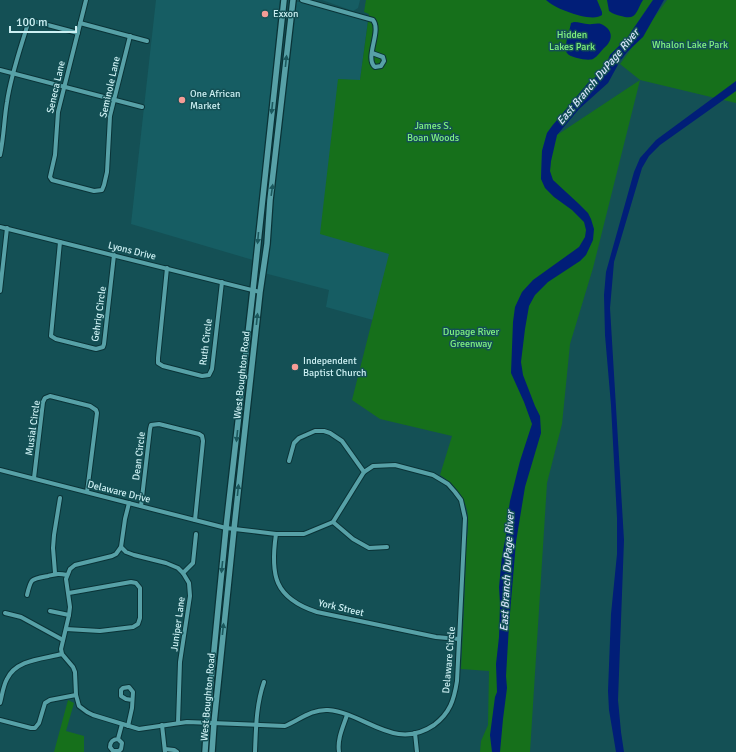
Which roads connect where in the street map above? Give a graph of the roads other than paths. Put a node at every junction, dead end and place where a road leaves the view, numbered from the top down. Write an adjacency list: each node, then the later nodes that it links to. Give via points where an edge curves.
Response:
1 (86, 0): 5 (street, Seneca Lane)
2 (284, 0): 20 (main road, West Boughton Road, one-way to 20)
3 (293, 0): 22 (main road, West Boughton Road, one-way to 3)
4 (302, 0): 9 (street, via 373,20 376,26)
5 (80, 23): 6 (street, Seneca Lane); 7 (street)
6 (78, 33): 11 (street, via 29,20); 12 (street, Seneca Lane)
7 (130, 36): 8 (street); 13 (street, Seminole Lane)
8 (148, 41)
9 (372, 52)
10 (0, 70): 11 (street)
11 (13, 73): 12 (street); 15 (street)
12 (64, 86): 13 (street); 16 (street, Seneca Lane, via 58,112 55,155 50,179 94,191)
13 (114, 99): 14 (street); 16 (street, Seminole Lane, via 110,116 106,177)
14 (142, 107)
15 (0, 154)
16 (102, 190)
17 (0, 227): 18 (street, Lyons Drive)
18 (7, 228): 19 (street, Lyons Drive); 26 (street)
19 (60, 242): 21 (street, Lyons Drive); 21 (street, Gehrig Circle, via 52,336 96,349 103,347 104,344)
20 (257, 252): 22 (street); 25 (main road, West Boughton Road)
21 (114, 255): 23 (street, Lyons Drive)
22 (265, 255): 27 (main road, West Boughton Road)
23 (167, 268): 24 (street, Lyons Drive); 24 (street, Ruth Circle, via 158,364 202,376 209,375 212,368)
24 (222, 282): 25 (street, Lyons Drive)
25 (253, 290): 27 (street, Lyons Drive); 28 (main road, West Boughton Road)
26 (0, 291)
27 (260, 292): 29 (main road, West Boughton Road, one-way to 27)
28 (248, 341): 29 (street); 40 (main road, West Boughton Road, one-way to 40)
29 (254, 343): 41 (main road, West Boughton Road, one-way to 29)
30 (289, 461): 32 (street, via 298,438 315,431 324,431 342,441)
31 (0, 470): 33 (street, Delaware Drive)
32 (364, 472): 39 (street); 55 (street, Delaware Circle, via 373,466 406,467 439,478 458,496 465,518)
33 (34, 478): 34 (street, Delaware Drive); 34 (street, Musial Circle, via 45,398 50,396 90,406 97,413)
34 (87, 492): 36 (street, Delaware Drive)
35 (60, 498): 46 (street, via 53,548)
36 (129, 503): 37 (street, Delaware Drive); 44 (street)
37 (141, 506): 38 (street, Delaware Drive); 38 (street, Dean Circle, via 151,425 159,424 199,434 203,441)
38 (195, 520): 40 (street, Delaware Drive)
39 (333, 522): 43 (street, via 304,534); 45 (street, via 353,539 370,548)
40 (226, 528): 41 (street, Delaware Drive); 64 (main road, West Boughton Road, one-way to 64)
41 (234, 529): 43 (street); 66 (main road, West Boughton Road, one-way to 41)
42 (196, 534): 47 (street, via 193,563)
43 (276, 534): 55 (street, York Street, via 273,567 277,581 282,590 302,607 436,637)
44 (121, 547): 47 (street, via 134,555 178,568); 48 (street, via 116,554 75,565)
45 (387, 547)
46 (55, 573): 48 (street); 50 (street, via 33,579)
47 (183, 573): 65 (street, Juniper Lane, via 189,583 190,596 180,662)
48 (67, 574): 49 (street)
49 (68, 593): 53 (street); 54 (street, via 136,583 140,588 140,618 138,624 133,626 100,631)
50 (27, 595)
51 (50, 611): 53 (street)
52 (5, 613): 56 (street, via 21,617)
53 (70, 615): 54 (street)
54 (66, 629): 56 (street)
55 (459, 639): 71 (street, Delaware Circle, via 455,697 442,719 428,729)
56 (63, 640): 57 (street)
57 (62, 654): 59 (street, via 75,672); 61 (street, via 17,666 6,680)
58 (264, 682): 68 (street)
59 (76, 695): 63 (street, via 45,703 35,728); 67 (street, Delaware Circle, via 79,706 87,712)
60 (132, 700): 70 (street)
61 (0, 703)
62 (348, 715): 68 (street, Delaware Circle, via 326,710 308,714 285,726); 71 (street, Delaware Circle, via 391,734 404,736); 78 (street, via 340,735)
63 (0, 720)
64 (207, 722): 65 (street, Delaware Circle); 66 (street, Delaware Circle); 75 (main road, West Boughton Road)
65 (178, 723): 69 (street, Delaware Circle)
66 (214, 723): 68 (street, Delaware Circle); 76 (main road, West Boughton Road)
67 (122, 724): 70 (street, Delaware Circle); 72 (street)
68 (256, 724): 77 (street)
69 (162, 725): 70 (street, Delaware Circle, via 139,728); 73 (street)
70 (128, 726)
71 (415, 733): 79 (street)
72 (118, 739)
73 (165, 750): 74 (street)
74 (177, 752)
75 (205, 752)
76 (212, 752)
77 (255, 752)
78 (339, 752)
79 (417, 752)

